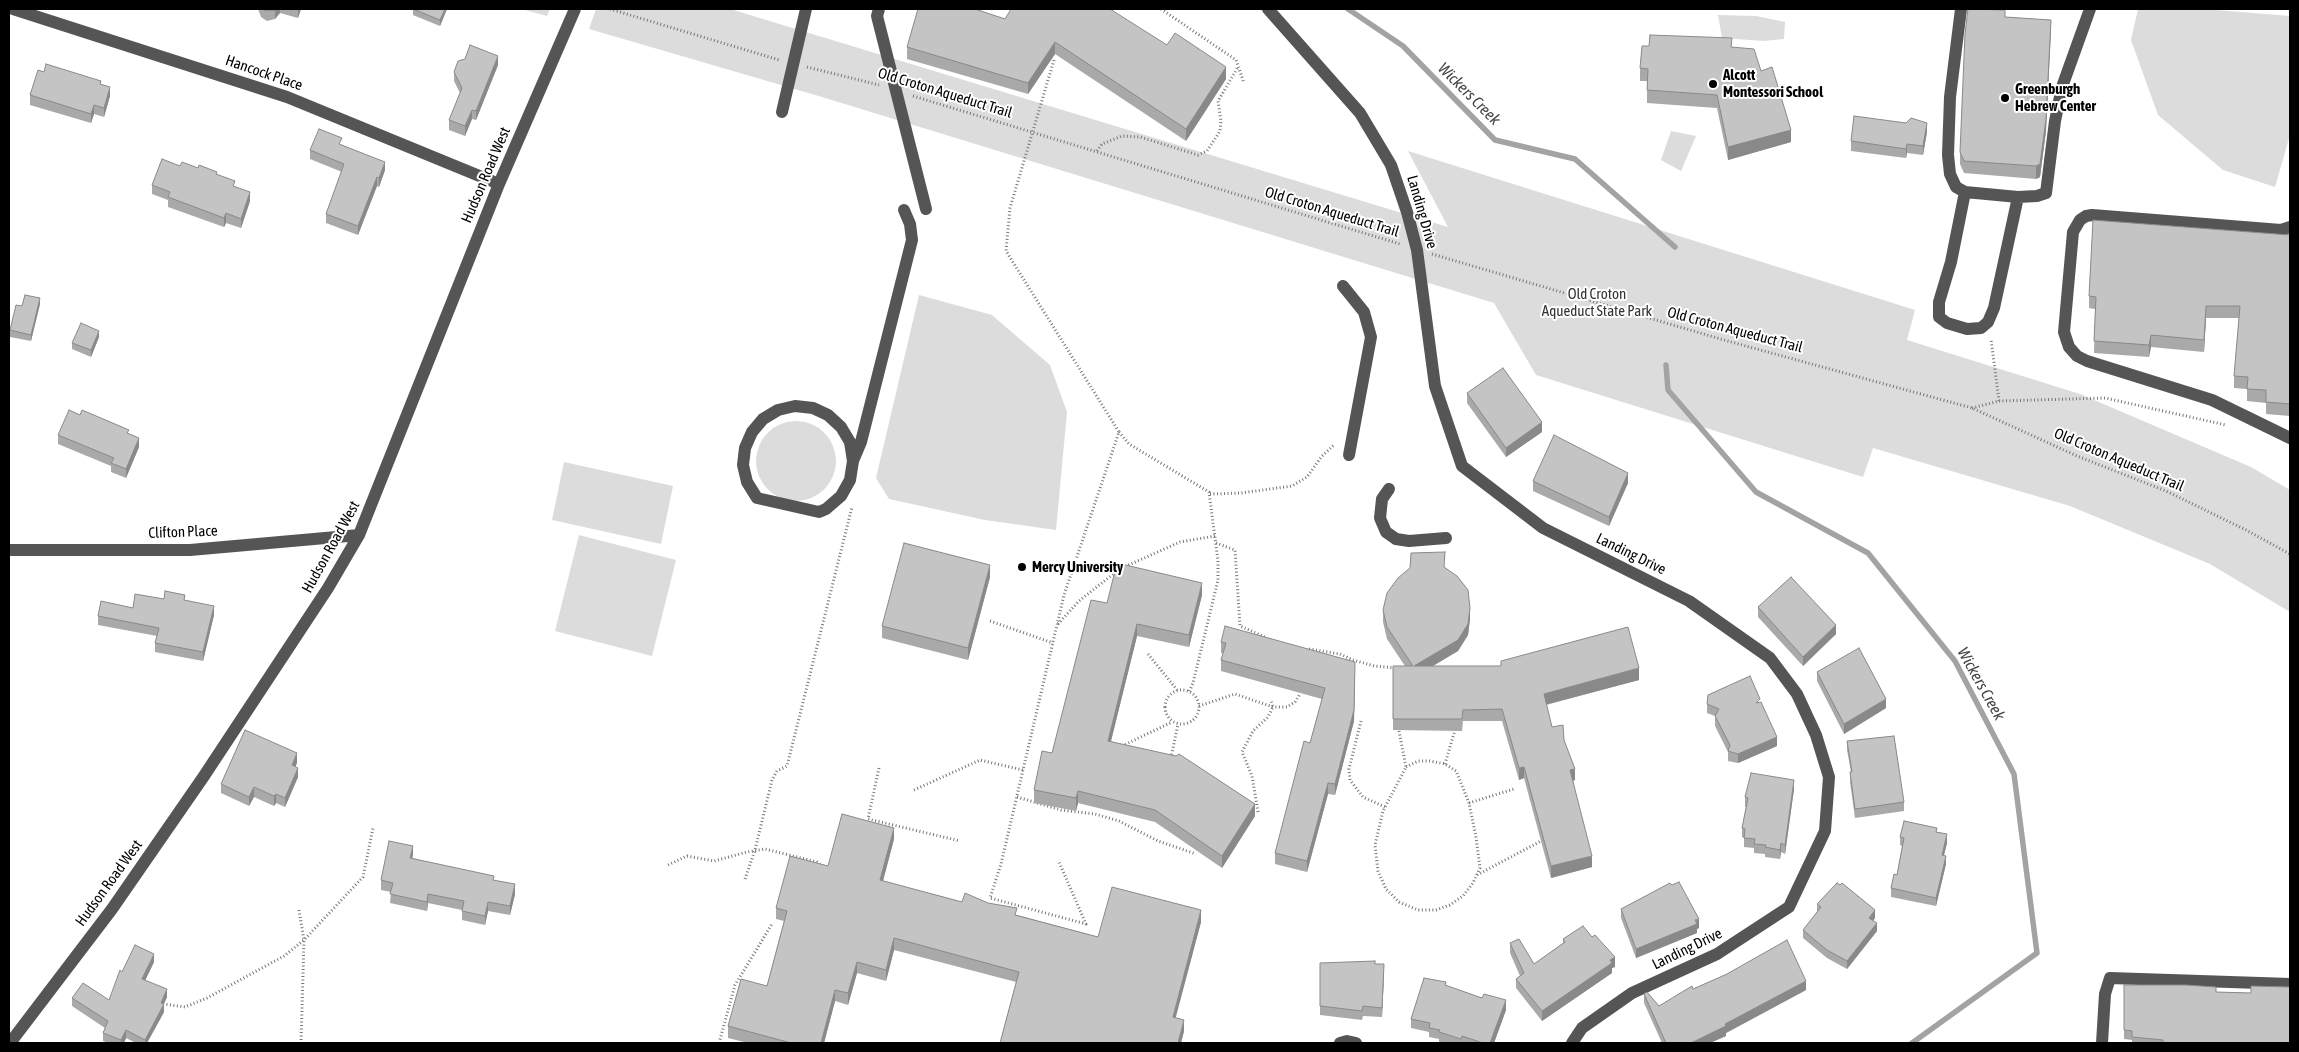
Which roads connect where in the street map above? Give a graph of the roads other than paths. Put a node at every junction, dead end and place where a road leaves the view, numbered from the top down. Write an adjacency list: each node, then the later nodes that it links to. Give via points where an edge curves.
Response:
1 (13, 9): 9 (street, Hancock Place, via 287,97)
2 (575, 9): 9 (street, Hudson Road West)
3 (806, 9): 8 (street)
4 (879, 9): 12 (street, via 877,16)
5 (1268, 9): 27 (street, Landing Drive, via 1336,84 1368,126 1394,172 1417,250 1435,386 1462,466 1543,528 1689,601 1770,658 1797,694 1816,734 1829,777 1825,831 1789,907 1717,954 1632,993 1582,1028)
6 (1961, 9): 10 (street, via 1950,97 1948,155 1950,174 1956,187)
7 (2090, 9): 11 (street, via 2062,87 2046,193)
8 (782, 112)
9 (499, 184): 20 (street, Hudson Road West)
10 (1965, 192): 11 (street); 11 (street, via 1939,317 1967,329 1981,328 1988,322 1994,308)
11 (2018, 197)
12 (926, 209)
13 (904, 210): 18 (street, via 912,240 861,442)
14 (2290, 227): 16 (street, via 2280,230 2086,216 2074,232 2064,332 2069,347 2086,361 2212,400)
15 (1343, 286): 17 (street, via 1364,312 1371,338)
16 (2290, 438)
17 (1350, 455)
18 (853, 461): 18 (street, via 850,442 841,427 828,415 813,408 795,406 778,410 763,419 745,448 743,465 747,482 757,498 819,512 841,496 850,480)
19 (1389, 489): 21 (street, via 1382,499 1380,518 1386,532 1396,539 1409,541)
20 (359, 535): 22 (street, Clifton Place, via 190,550); 24 (street, Hudson Road West, via 328,588 204,776 112,908)
21 (1446, 538)
22 (9, 550)
23 (2290, 984): 28 (street, via 2110,978 2105,994)
24 (10, 1043)
25 (1340, 1043): 26 (street)
26 (1356, 1043)
27 (1572, 1043)
28 (2102, 1043)

